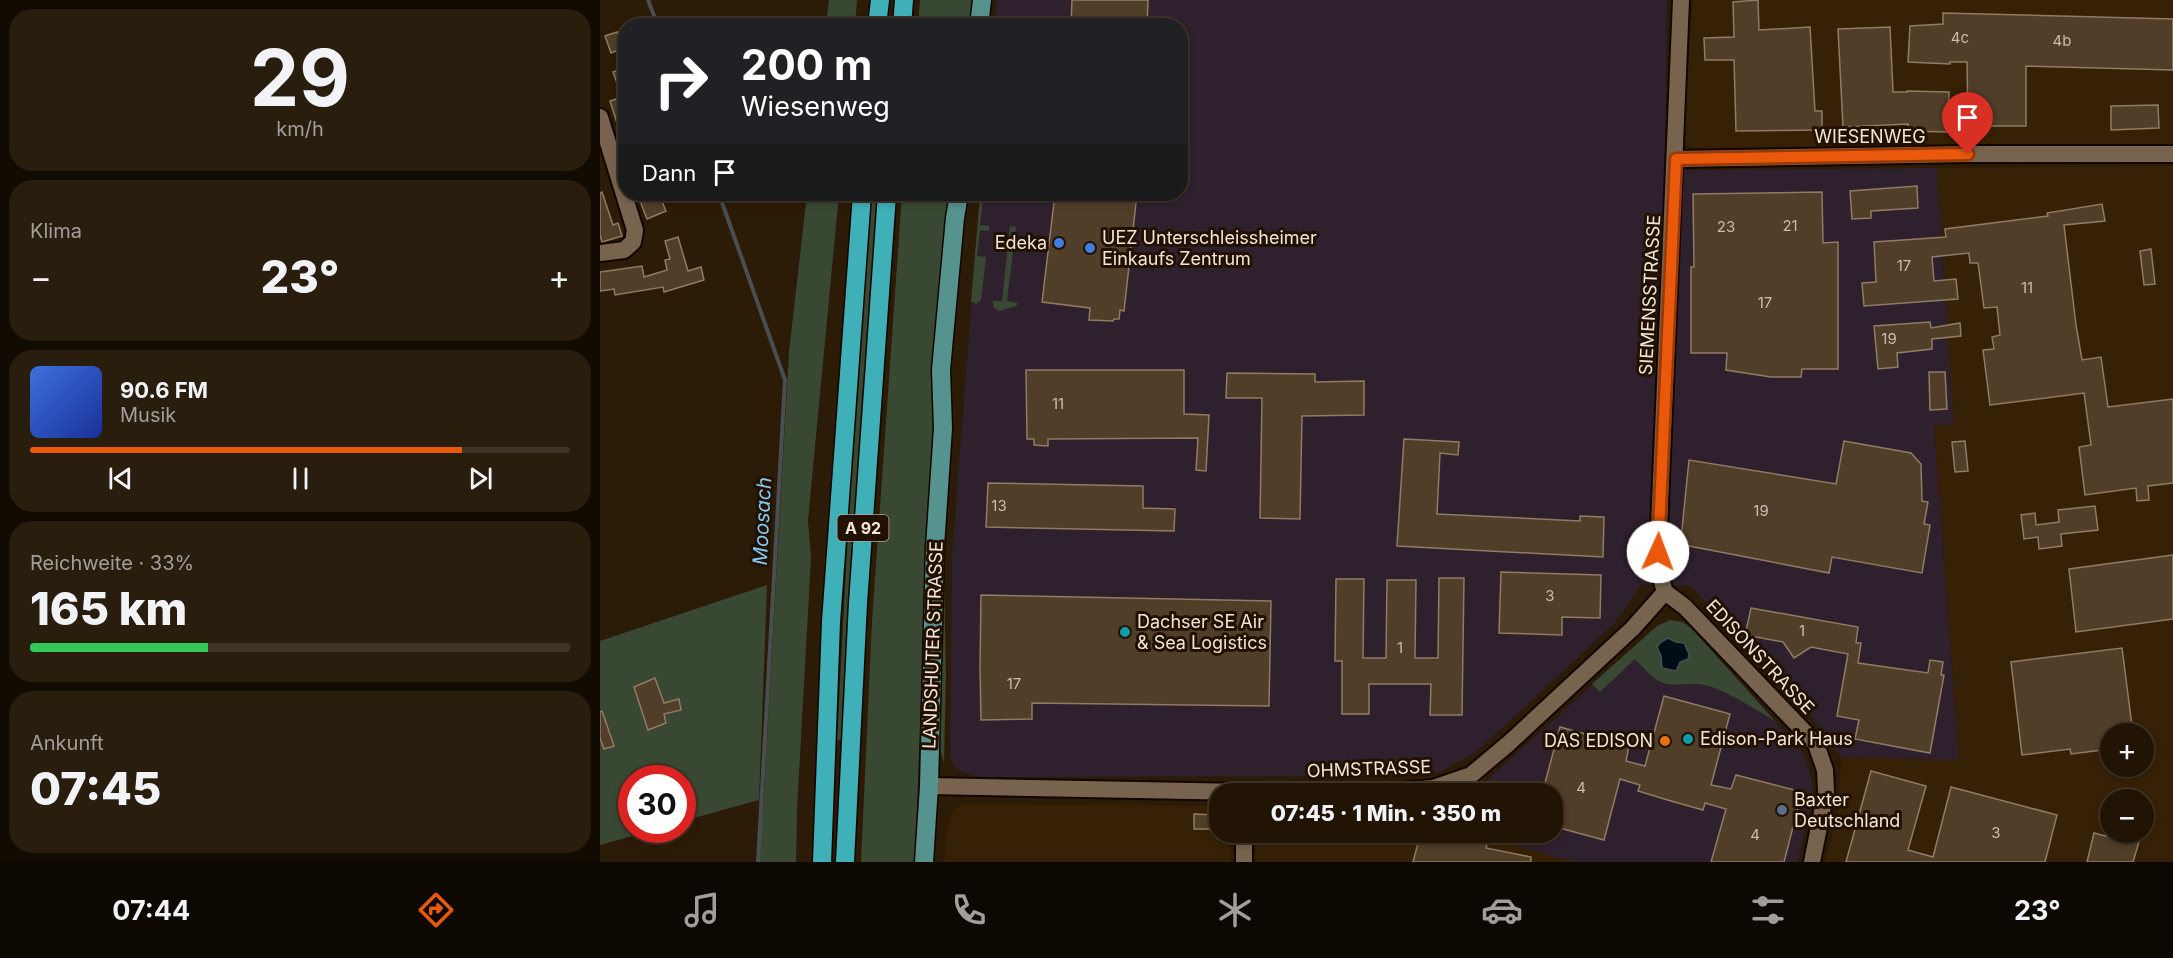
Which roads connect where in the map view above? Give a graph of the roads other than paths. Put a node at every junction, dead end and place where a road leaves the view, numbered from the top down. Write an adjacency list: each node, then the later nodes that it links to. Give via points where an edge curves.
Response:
1 (880, 0): 5 (highway)
2 (904, 0): 6 (highway)
3 (982, 0): 7 (main road)
4 (1681, 0): 10 (street, SIEMENSSTRASSE)
5 (879, 18)
6 (903, 18)
7 (980, 18)
8 (600, 117): 11 (street)
9 (2173, 154): 10 (street, WIESENWEG)
10 (1676, 159): 17 (street, SIEMENSSTRASSE, via 1658,552)
11 (618, 175)
12 (626, 201): 16 (street, via 635,230 633,242 624,250)
13 (861, 201): 22 (highway, A 92, via 831,622)
14 (887, 201): 23 (highway, A 92, via 858,603)
15 (959, 201): 19 (main road, LANDSHUTER STRASSE, via 941,370 943,428 931,651)
16 (600, 254)
17 (1665, 592): 18 (street, OHMSTRASSE, via 1633,628 1508,744 1471,775); 26 (street, EDISONSTRASSE, via 1685,607 1816,744 1825,771 1826,792)
18 (1448, 783)
19 (929, 786): 20 (street, OHMSTRASSE); 24 (main road, LANDSHUTER STRASSE)
20 (1209, 792)
21 (1244, 843): 25 (street)
22 (822, 862)
23 (845, 862)
24 (924, 862)
25 (1244, 862)
26 (1812, 862)

